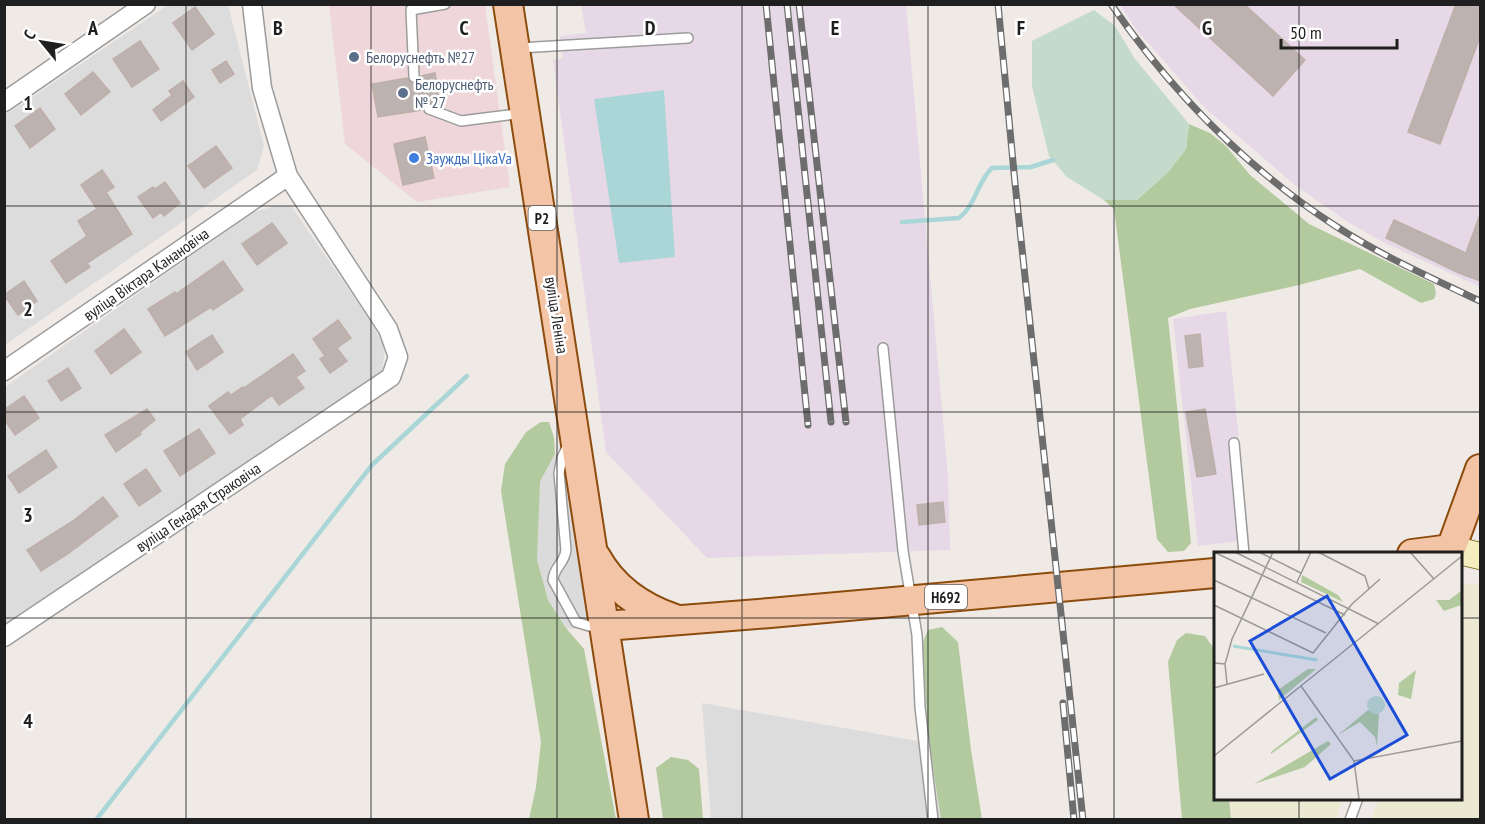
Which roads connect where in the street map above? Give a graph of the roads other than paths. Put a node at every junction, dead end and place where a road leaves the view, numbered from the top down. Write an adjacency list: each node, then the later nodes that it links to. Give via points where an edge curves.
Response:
1 (146, 4): 8 (street)
2 (252, 4): 11 (street, via 262,88)
3 (445, 4): 7 (lane, via 411,10)
4 (508, 4): 6 (main road, вуліца Леніна / Р2)
5 (688, 38): 6 (lane)
6 (515, 49): 10 (main road, вуліца Леніна / Р2)
7 (414, 77)
8 (4, 102)
9 (429, 109): 10 (lane, via 461,121)
10 (526, 112): 14 (main road, вуліца Леніна / Р2)
11 (288, 176): 13 (street, вуліца Віктара Канановіча); 26 (street, вуліца Генадзя Страковіча, via 388,329 398,357 391,377)
12 (883, 348): 23 (lane)
13 (4, 371)
14 (574, 432): 17 (main road, вуліца Леніна / Р2); 25 (lane, via 559,473 566,550 553,580 576,622)
15 (1234, 444): 18 (lane)
16 (1480, 469): 19 (main road)
17 (594, 552): 24 (main road, via 608,576 632,598); 25 (main road, вуліца Леніна / Р2)
18 (1244, 552)
19 (1451, 552)
20 (1461, 553): 21 (street)
21 (1480, 556)
22 (1214, 573): 23 (main road, Н692)
23 (911, 601): 24 (main road, Н692); 29 (lane)
24 (677, 620): 25 (main road, Н692)
25 (605, 626): 28 (main road, Р2)
26 (4, 637)
27 (1357, 800): 30 (lane)
28 (634, 819)
29 (933, 819)
30 (1350, 819)

